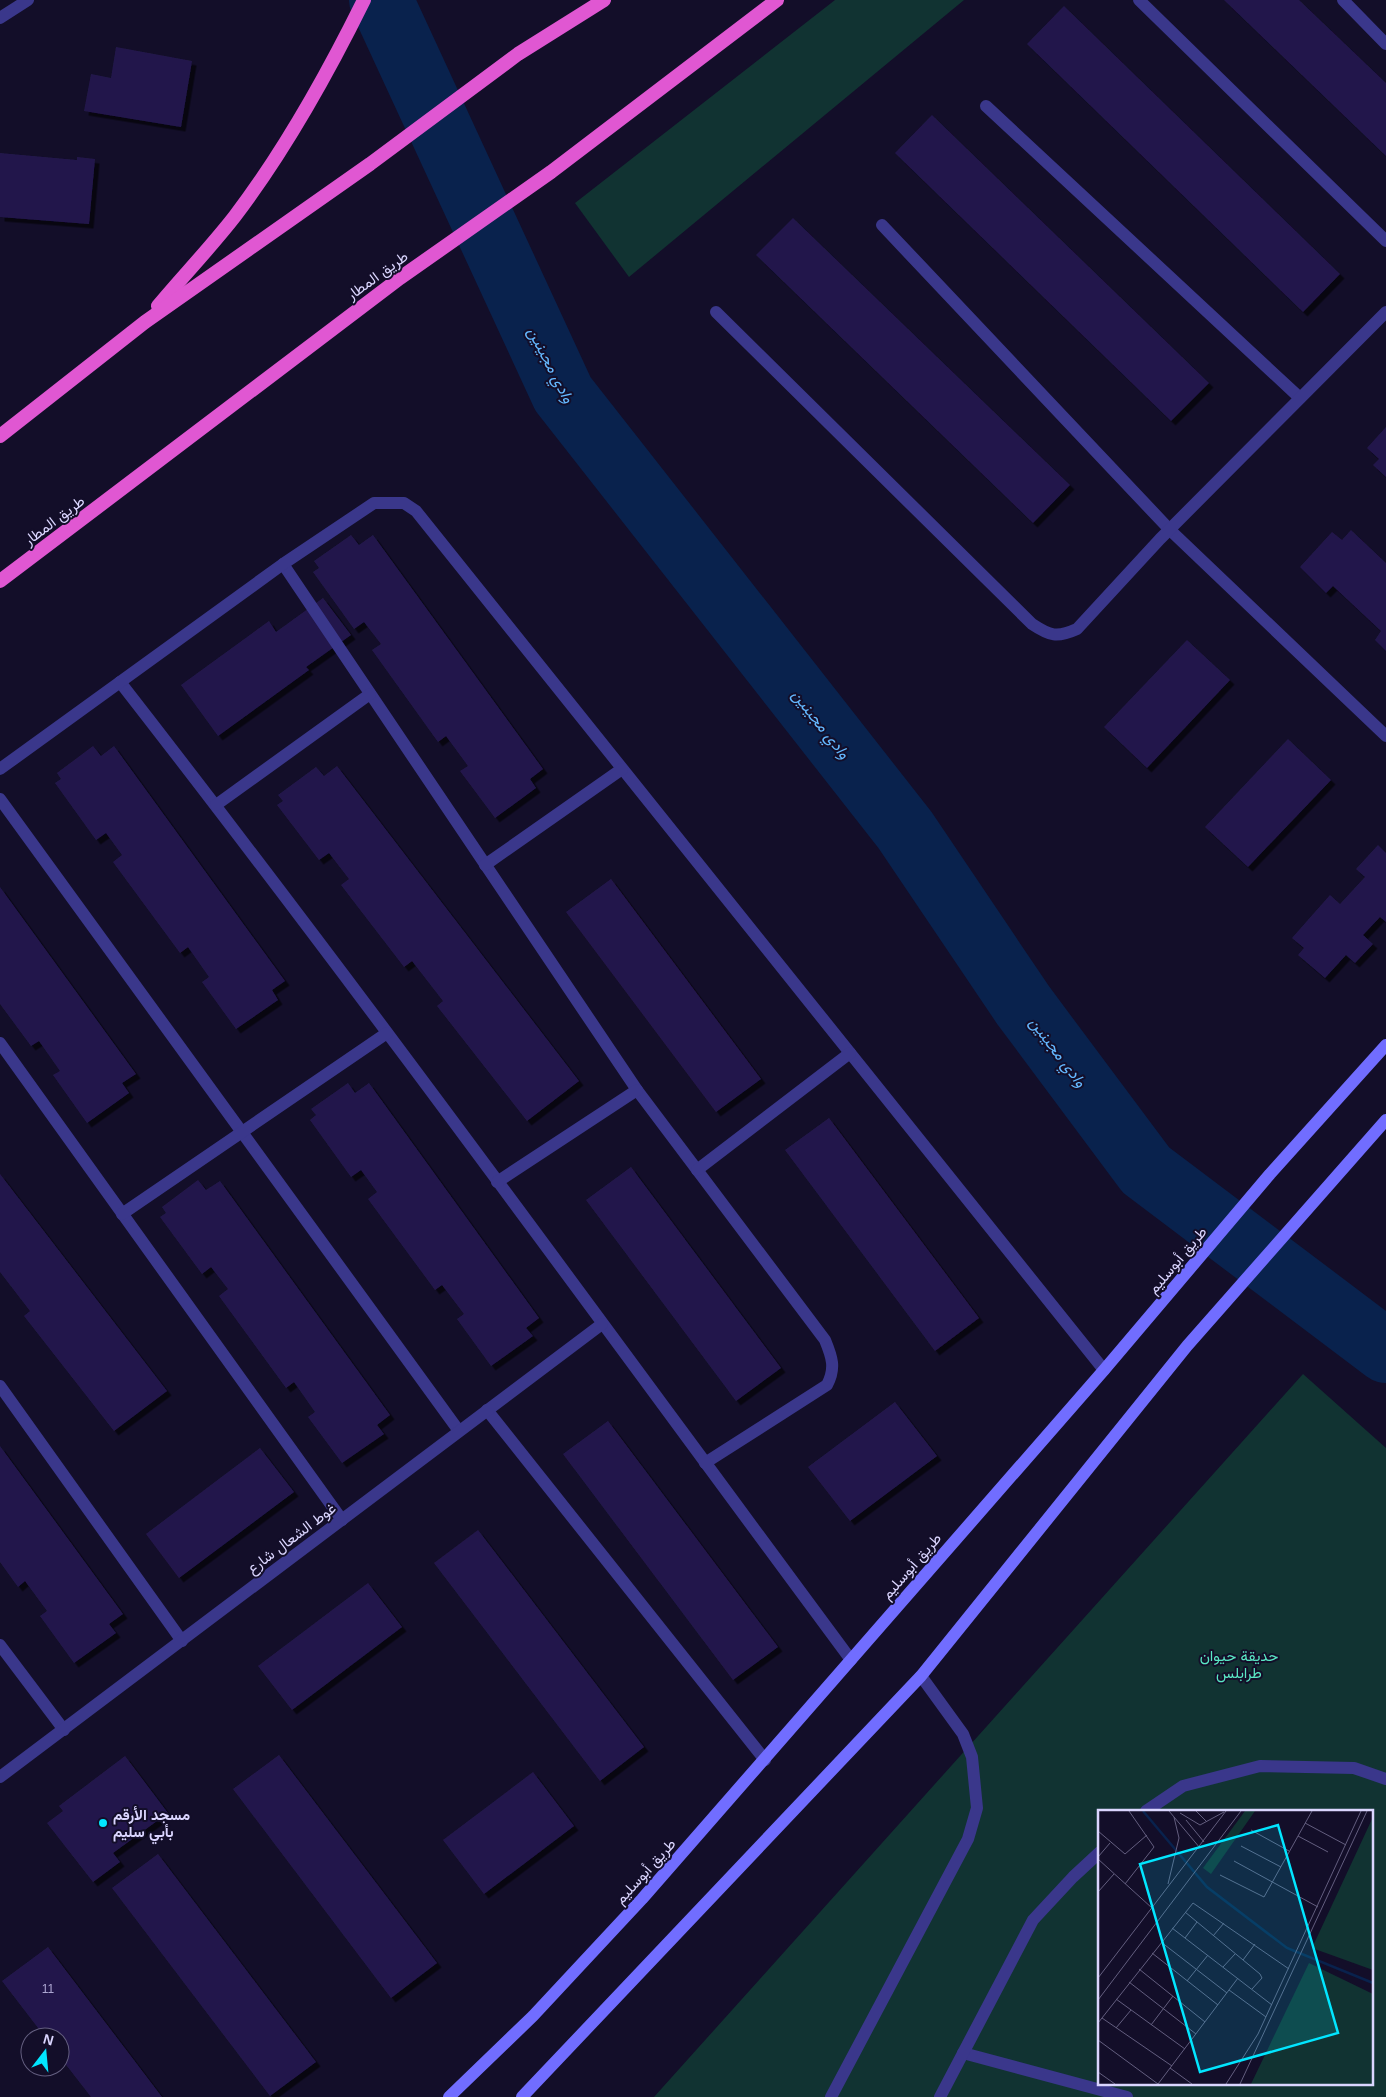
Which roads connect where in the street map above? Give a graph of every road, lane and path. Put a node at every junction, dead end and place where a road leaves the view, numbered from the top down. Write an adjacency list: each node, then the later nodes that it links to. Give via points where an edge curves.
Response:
1 (28, 0): 7 (street)
2 (364, 0): 14 (highway, via 327,74 271,164 234,216)
3 (777, 0): 19 (highway, طريق المطار, via 551,172 400,278)
4 (1139, 0): 11 (street)
5 (1343, 0): 8 (street)
6 (598, 2): 14 (highway, via 518,54 370,164)
7 (0, 18)
8 (1386, 44)
9 (986, 106): 15 (street)
10 (882, 225): 17 (street)
11 (1386, 241)
12 (716, 312): 17 (street, via 1032,624 1046,633 1062,636 1077,629)
13 (1386, 312): 15 (street)
14 (145, 322): 16 (highway)
15 (1300, 398): 17 (street)
16 (0, 436)
17 (1170, 530): 22 (street)
18 (283, 564): 20 (street); 21 (street); 24 (street, via 374,503 404,503 416,511)
19 (0, 581)
20 (120, 682): 23 (street); 26 (street)
21 (370, 694): 26 (street); 27 (street)
22 (1386, 736)
23 (0, 769)
24 (622, 769): 27 (street); 31 (street)
25 (0, 799): 34 (street)
26 (216, 806): 28 (street)
27 (485, 865): 32 (street)
28 (386, 1032): 34 (street); 36 (street)
29 (0, 1043): 37 (street)
30 (1386, 1045): 39 (main road, طريق أبوسليم, via 1270,1174)
31 (850, 1053): 35 (street); 39 (street)
32 (637, 1090): 35 (street); 36 (street)
33 (1386, 1120): 48 (main road, via 1187,1346)
34 (242, 1132): 37 (street); 42 (street)
35 (697, 1170): 43 (street, via 825,1340 833,1374 827,1385)
36 (497, 1182): 38 (street)
37 (122, 1214): 44 (street)
38 (602, 1324): 41 (street, غوط الشعال شارع); 43 (street)
39 (1104, 1370): 47 (main road, طريق أبوسليم)
40 (0, 1386): 45 (street)
41 (487, 1410): 42 (street, غوط الشعال شارع); 50 (street)
42 (459, 1431): 44 (street, غوط الشعال شارع)
43 (706, 1463): 47 (street)
44 (342, 1520): 45 (street, غوط الشعال شارع)
45 (182, 1641): 49 (street, غوط الشعال شارع)
46 (0, 1645): 49 (street)
47 (851, 1660): 50 (main road, طريق أبوسليم)
48 (921, 1676): 57 (main road); 58 (street, via 963,1734 972,1757 977,1808 968,1839)
49 (64, 1730): 51 (street, غوط الشعال شارع)
50 (765, 1760): 56 (main road, طريق أبوسليم, via 533,2016)
51 (0, 1777)
52 (1386, 1779): 53 (street, via 1354,1768 1260,1766 1183,1786)
53 (1147, 1810)
54 (1098, 1854): 55 (street, via 1033,1920)
55 (963, 2053): 59 (street); 60 (street)
56 (449, 2097)
57 (522, 2097)
58 (831, 2097)
59 (940, 2097)
60 (1126, 2097)

